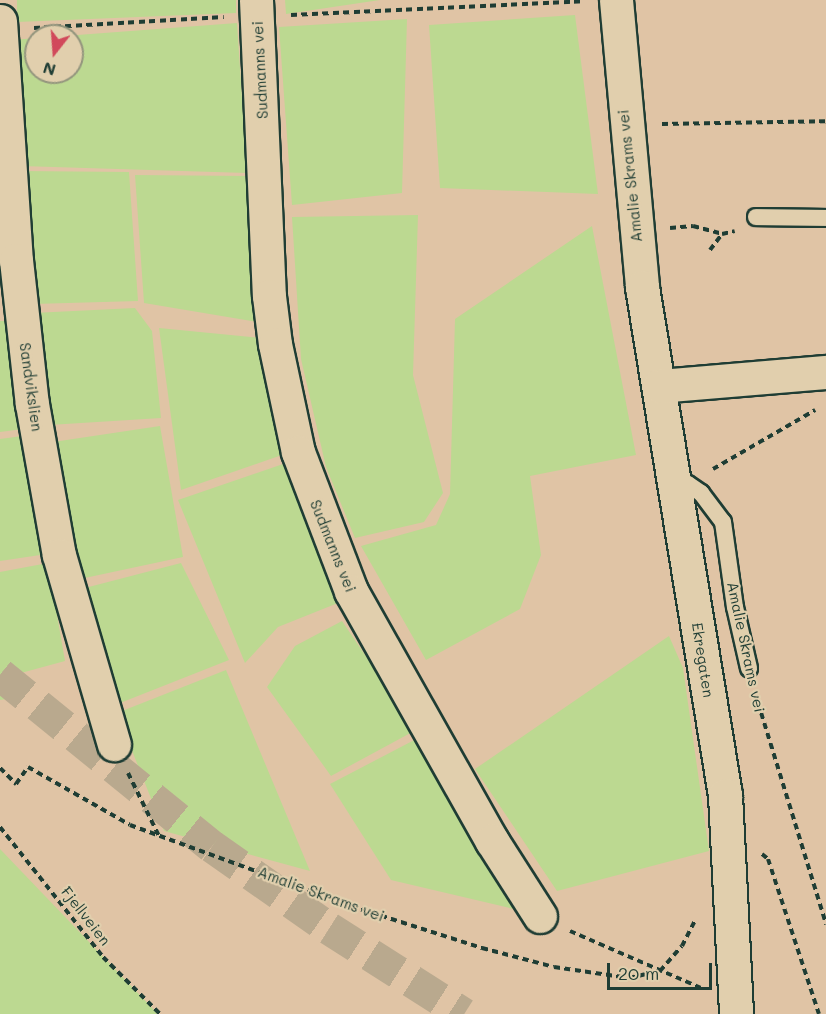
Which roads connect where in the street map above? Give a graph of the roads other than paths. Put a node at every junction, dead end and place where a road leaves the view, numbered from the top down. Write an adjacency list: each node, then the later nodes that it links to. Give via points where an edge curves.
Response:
1 (616, 0): 7 (street, Amalie Skrams vei, via 629,176)
2 (248, 11): 11 (street, Sudmanns vei, via 269,296 285,395 305,474 367,622 492,841)
3 (14, 25): 10 (street, Sandvikslien, via 16,260 32,404 60,555)
4 (756, 217): 5 (lane)
5 (826, 218)
6 (826, 372): 7 (street)
7 (659, 386): 8 (street, Amalie Skrams vei)
8 (682, 482): 9 (lane, Amalie Skrams vei, via 716,510 723,522 735,607); 12 (street, Ekregaten, via 729,839)
9 (749, 668)
10 (114, 744)
11 (540, 916)
12 (736, 1014)

